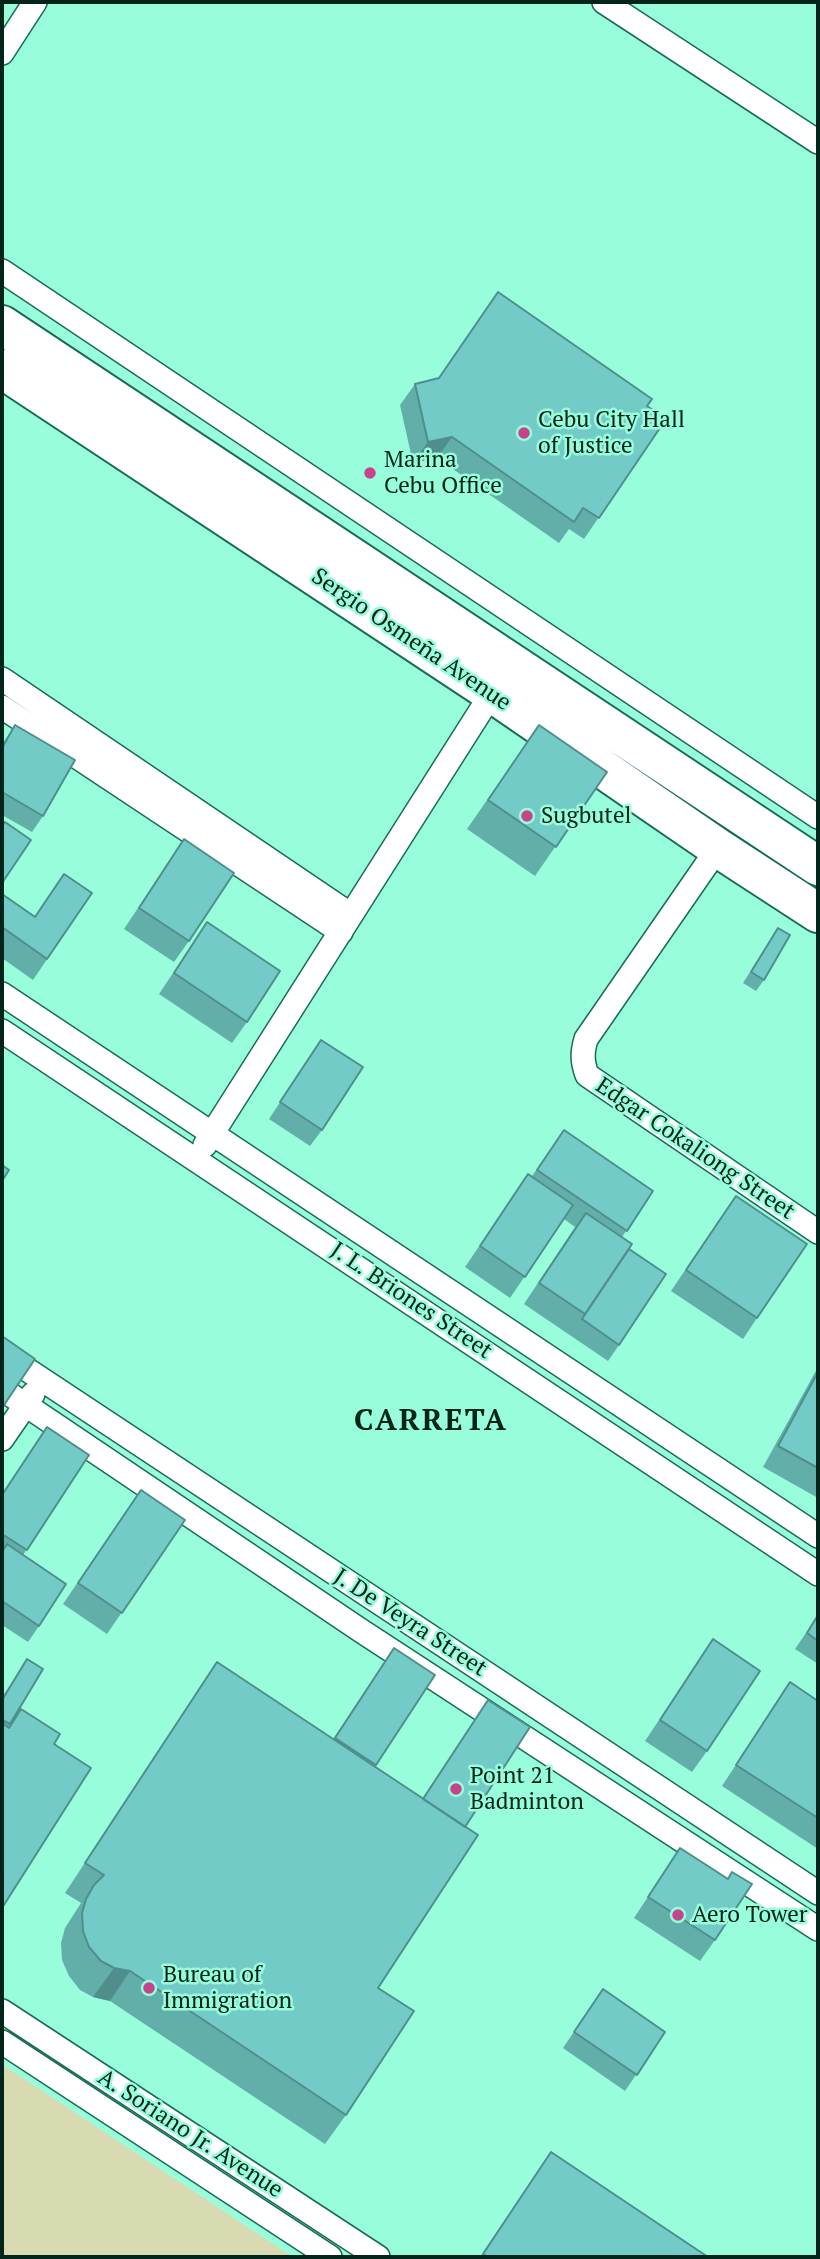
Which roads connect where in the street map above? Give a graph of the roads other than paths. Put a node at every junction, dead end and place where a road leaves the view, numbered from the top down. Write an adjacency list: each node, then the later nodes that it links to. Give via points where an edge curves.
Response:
1 (34, 2): 3 (street)
2 (604, 2): 4 (street)
3 (2, 53)
4 (818, 142)
5 (2, 271): 8 (street)
6 (2, 325): 9 (highway, Sergio Osmeña Avenue)
7 (2, 369): 9 (highway, Sergio Osmeña Avenue)
8 (534, 628): 9 (street); 13 (street)
9 (502, 678): 14 (highway, Sergio Osmeña Avenue); 15 (highway, Sergio Osmeña Avenue); 17 (street)
10 (2, 679): 12 (street)
11 (2, 707): 12 (street)
12 (62, 734): 17 (street)
13 (818, 817)
14 (718, 848): 16 (highway, Sergio Osmeña Avenue); 22 (street, Edgar Cokaliong Street, via 586,1039 583,1066 587,1075)
15 (818, 866)
16 (818, 913)
17 (346, 924): 20 (street)
18 (2, 994): 20 (street, J. L. Briones Street)
19 (2, 1031): 21 (street, J. L. Briones Street)
20 (212, 1135): 21 (street); 23 (street, J. L. Briones Street)
21 (196, 1159): 25 (street, J. L. Briones Street)
22 (818, 1232)
23 (533, 1347): 25 (street); 30 (street, J. L. Briones Street)
24 (2, 1353): 26 (street, J. De Veyra Street)
25 (518, 1373): 31 (street, J. L. Briones Street)
26 (42, 1379): 28 (street); 32 (street, J. De Veyra Street)
27 (2, 1389): 28 (street, J. De Veyra Street)
28 (25, 1405): 29 (street); 33 (street, J. De Veyra Street)
29 (2, 1439)
30 (818, 1536)
31 (818, 1574)
32 (818, 1893)
33 (818, 1929)
34 (2, 2011): 37 (street, A. Soriano Jr. Avenue)
35 (2, 2042): 36 (street, A. Soriano Jr. Avenue)
36 (330, 2257)
37 (379, 2257)

